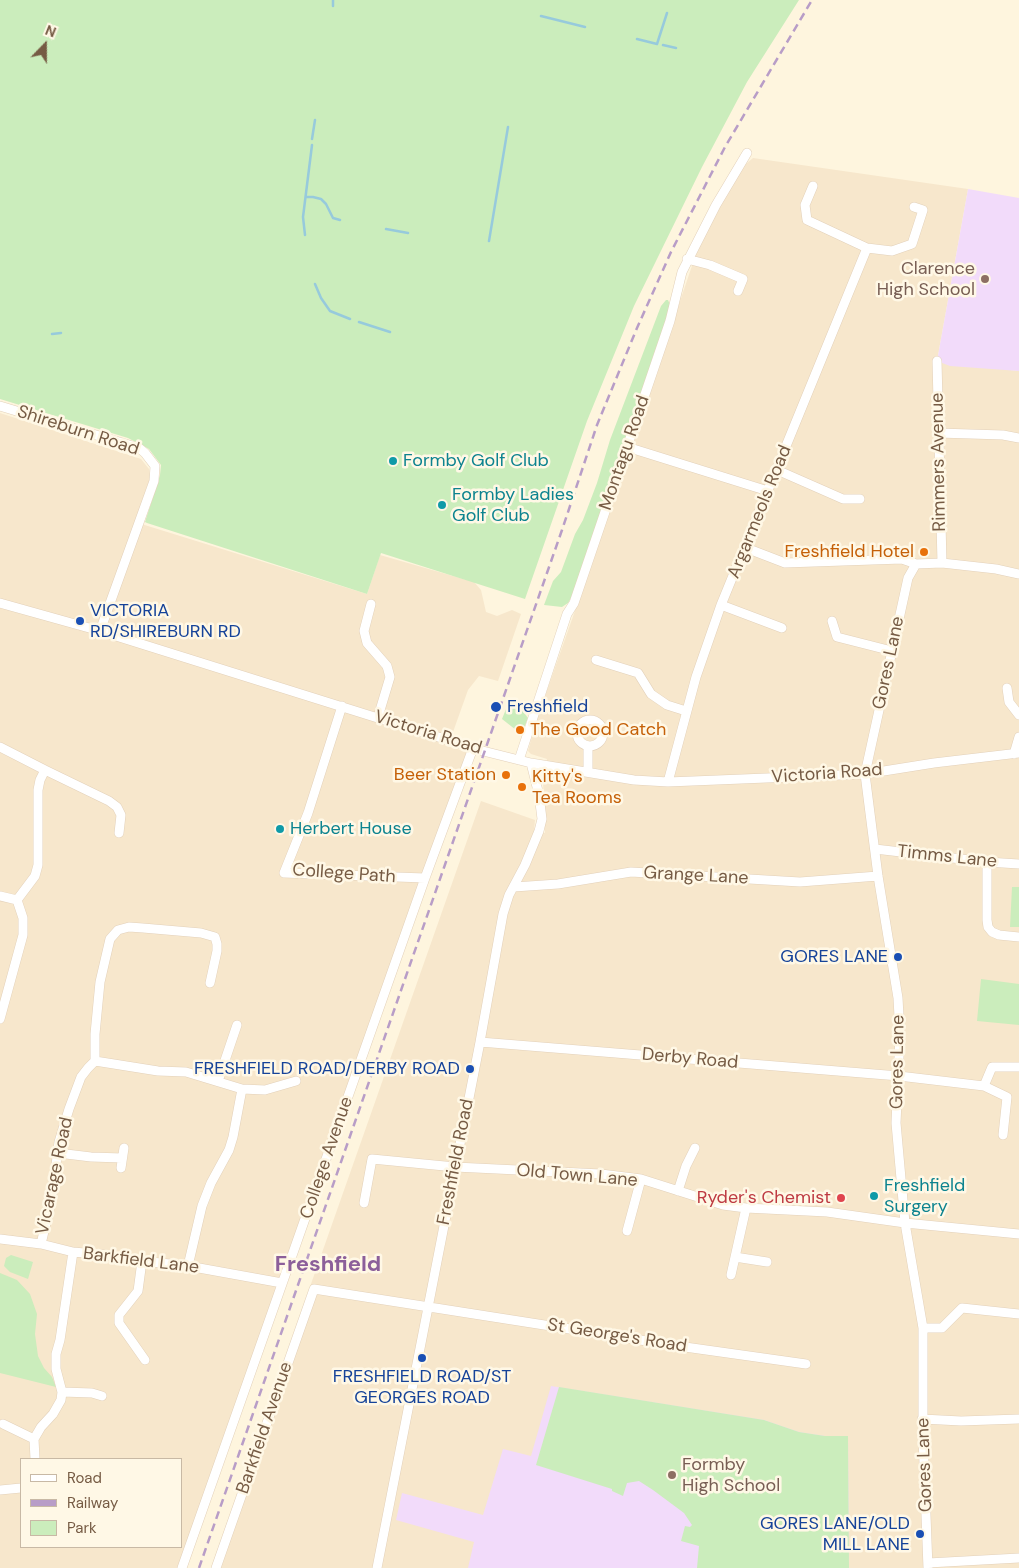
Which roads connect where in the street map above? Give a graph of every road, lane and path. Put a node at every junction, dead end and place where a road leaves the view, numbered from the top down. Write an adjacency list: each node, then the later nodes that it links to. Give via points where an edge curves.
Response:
1 (747, 153): 5 (street, Montagu Road)
2 (814, 186): 4 (street, via 805,205 807,220)
3 (914, 207): 4 (street, via 923,210 912,244 892,251)
4 (867, 248): 12 (street, Argarmeols Road)
5 (688, 259): 6 (street, via 746,276); 11 (street, Montagu Road)
6 (738, 291)
7 (937, 361): 9 (street, Rimmers Avenue)
8 (0, 406): 24 (street, Shireburn Road, via 139,448 155,466 154,481)
9 (938, 433): 10 (street); 16 (street, Rimmers Avenue)
10 (1019, 438)
11 (627, 447): 13 (street); 37 (street, Montagu Road)
12 (777, 470): 13 (street, Argarmeols Road); 14 (street, via 842,499)
13 (768, 491): 15 (street, Argarmeols Road)
14 (860, 500)
15 (746, 548): 17 (street, via 785,563 902,559); 21 (street, Argarmeols Road)
16 (942, 563): 17 (street); 18 (street)
17 (916, 564): 25 (street, Gores Lane, via 908,578)
18 (1019, 574)
19 (0, 603): 24 (street, Victoria Road)
20 (371, 604): 31 (street, via 364,631 367,643 387,666 390,677)
21 (721, 605): 23 (street); 29 (street, Argarmeols Road)
22 (832, 620): 25 (street, via 836,638)
23 (782, 628)
24 (100, 631): 28 (street, Victoria Road)
25 (892, 651): 41 (street, Gores Lane)
26 (596, 660): 29 (street, via 638,673 651,694 667,705)
27 (1007, 688): 30 (street, via 1009,702)
28 (342, 706): 31 (street, Victoria Road); 48 (street, College Path, via 308,813 284,873)
29 (686, 711): 42 (street, Argarmeols Road)
30 (1019, 715)
31 (378, 718): 35 (street, Victoria Road)
32 (1019, 736): 36 (street)
33 (0, 747): 39 (street)
34 (588, 747): 40 (street)
35 (473, 748): 37 (street, Victoria Road); 48 (street, College Avenue)
36 (1017, 753): 41 (street, Victoria Road)
37 (519, 760): 38 (street, Victoria Road)
38 (531, 763): 40 (street, Victoria Road); 49 (street, Freshfield Road, via 542,819 526,865)
39 (45, 770): 43 (street, via 109,800 120,815); 51 (street, via 38,790 35,876)
40 (588, 772): 42 (street, Victoria Road)
41 (865, 774): 42 (street, Victoria Road); 44 (street, Gores Lane)
42 (668, 782)
43 (120, 833)
44 (875, 849): 45 (street, Timms Lane); 47 (street, Gores Lane)
45 (987, 862): 46 (street, Timms Lane); 52 (street, via 988,927 999,935)
46 (1019, 864)
47 (878, 876): 49 (street, Grange Lane, via 800,882 631,872 558,884); 59 (street, Gores Lane, via 898,998)
48 (425, 878): 86 (street, College Avenue)
49 (514, 887): 56 (street, Freshfield Road, via 503,914)
50 (0, 896): 51 (street)
51 (17, 900): 54 (street, via 24,918 23,935)
52 (1019, 937)
53 (210, 983): 57 (street, via 217,951 215,937 143,928 118,930 110,939 100,982)
54 (0, 1019)
55 (237, 1026): 61 (street)
56 (480, 1042): 59 (street, Derby Road); 69 (street, Freshfield Road)
57 (95, 1061): 61 (street, via 186,1072); 67 (street, Vicarage Road, via 81,1077)
58 (1019, 1067): 62 (street, via 992,1067)
59 (899, 1076): 62 (street, Derby Road); 75 (street, Gores Lane, via 896,1123)
60 (296, 1080): 63 (street, via 265,1090)
61 (218, 1081): 63 (street)
62 (984, 1086): 64 (street, Derby Road, via 1007,1097)
63 (242, 1089): 84 (street, via 233,1137 210,1183)
64 (1003, 1135)
65 (124, 1148): 68 (street)
66 (694, 1148): 72 (street)
67 (58, 1153): 68 (street); 79 (street, Vicarage Road)
68 (122, 1158): 70 (street)
69 (456, 1167): 71 (street, Old Town Lane); 73 (street, Old Town Lane, via 372,1159); 87 (street, Freshfield Road)
70 (121, 1168)
71 (640, 1179): 72 (street, Old Town Lane); 76 (street)
72 (678, 1191): 74 (street, Old Town Lane, via 723,1205)
73 (364, 1203)
74 (746, 1208): 75 (street, Old Town Lane, via 827,1212); 81 (street)
75 (905, 1222): 77 (street, Old Town Lane); 89 (street, Gores Lane)
76 (627, 1231)
77 (1019, 1234)
78 (0, 1238): 79 (street, Barkfield Lane)
79 (41, 1244): 80 (street, Barkfield Lane)
80 (73, 1252): 82 (street, Barkfield Lane); 92 (street, via 56,1354)
81 (735, 1257): 83 (street); 85 (street)
82 (142, 1261): 84 (street, Barkfield Lane); 90 (street, via 138,1291 119,1315 119,1323)
83 (767, 1262)
84 (188, 1266): 86 (street, Barkfield Lane)
85 (731, 1275)
86 (282, 1283): 103 (street, College Avenue)
87 (428, 1306): 91 (street, St George's Road); 104 (street, Barkfield Avenue, via 314,1289); 105 (street, Freshfield Road)
88 (1019, 1314): 89 (street, via 962,1308 942,1328)
89 (922, 1328): 94 (street, Gores Lane)
90 (145, 1360)
91 (806, 1364)
92 (62, 1392): 93 (street); 97 (street, via 57,1408)
93 (102, 1396)
94 (922, 1419): 95 (street); 102 (street, Gores Lane)
95 (1019, 1419)
96 (3, 1424): 97 (street)
97 (34, 1439): 98 (street)
98 (35, 1458)
99 (20, 1488): 100 (street)
100 (0, 1490)
101 (1019, 1558): 102 (street)
102 (928, 1566)
103 (182, 1568)
104 (216, 1568)
105 (377, 1568)

